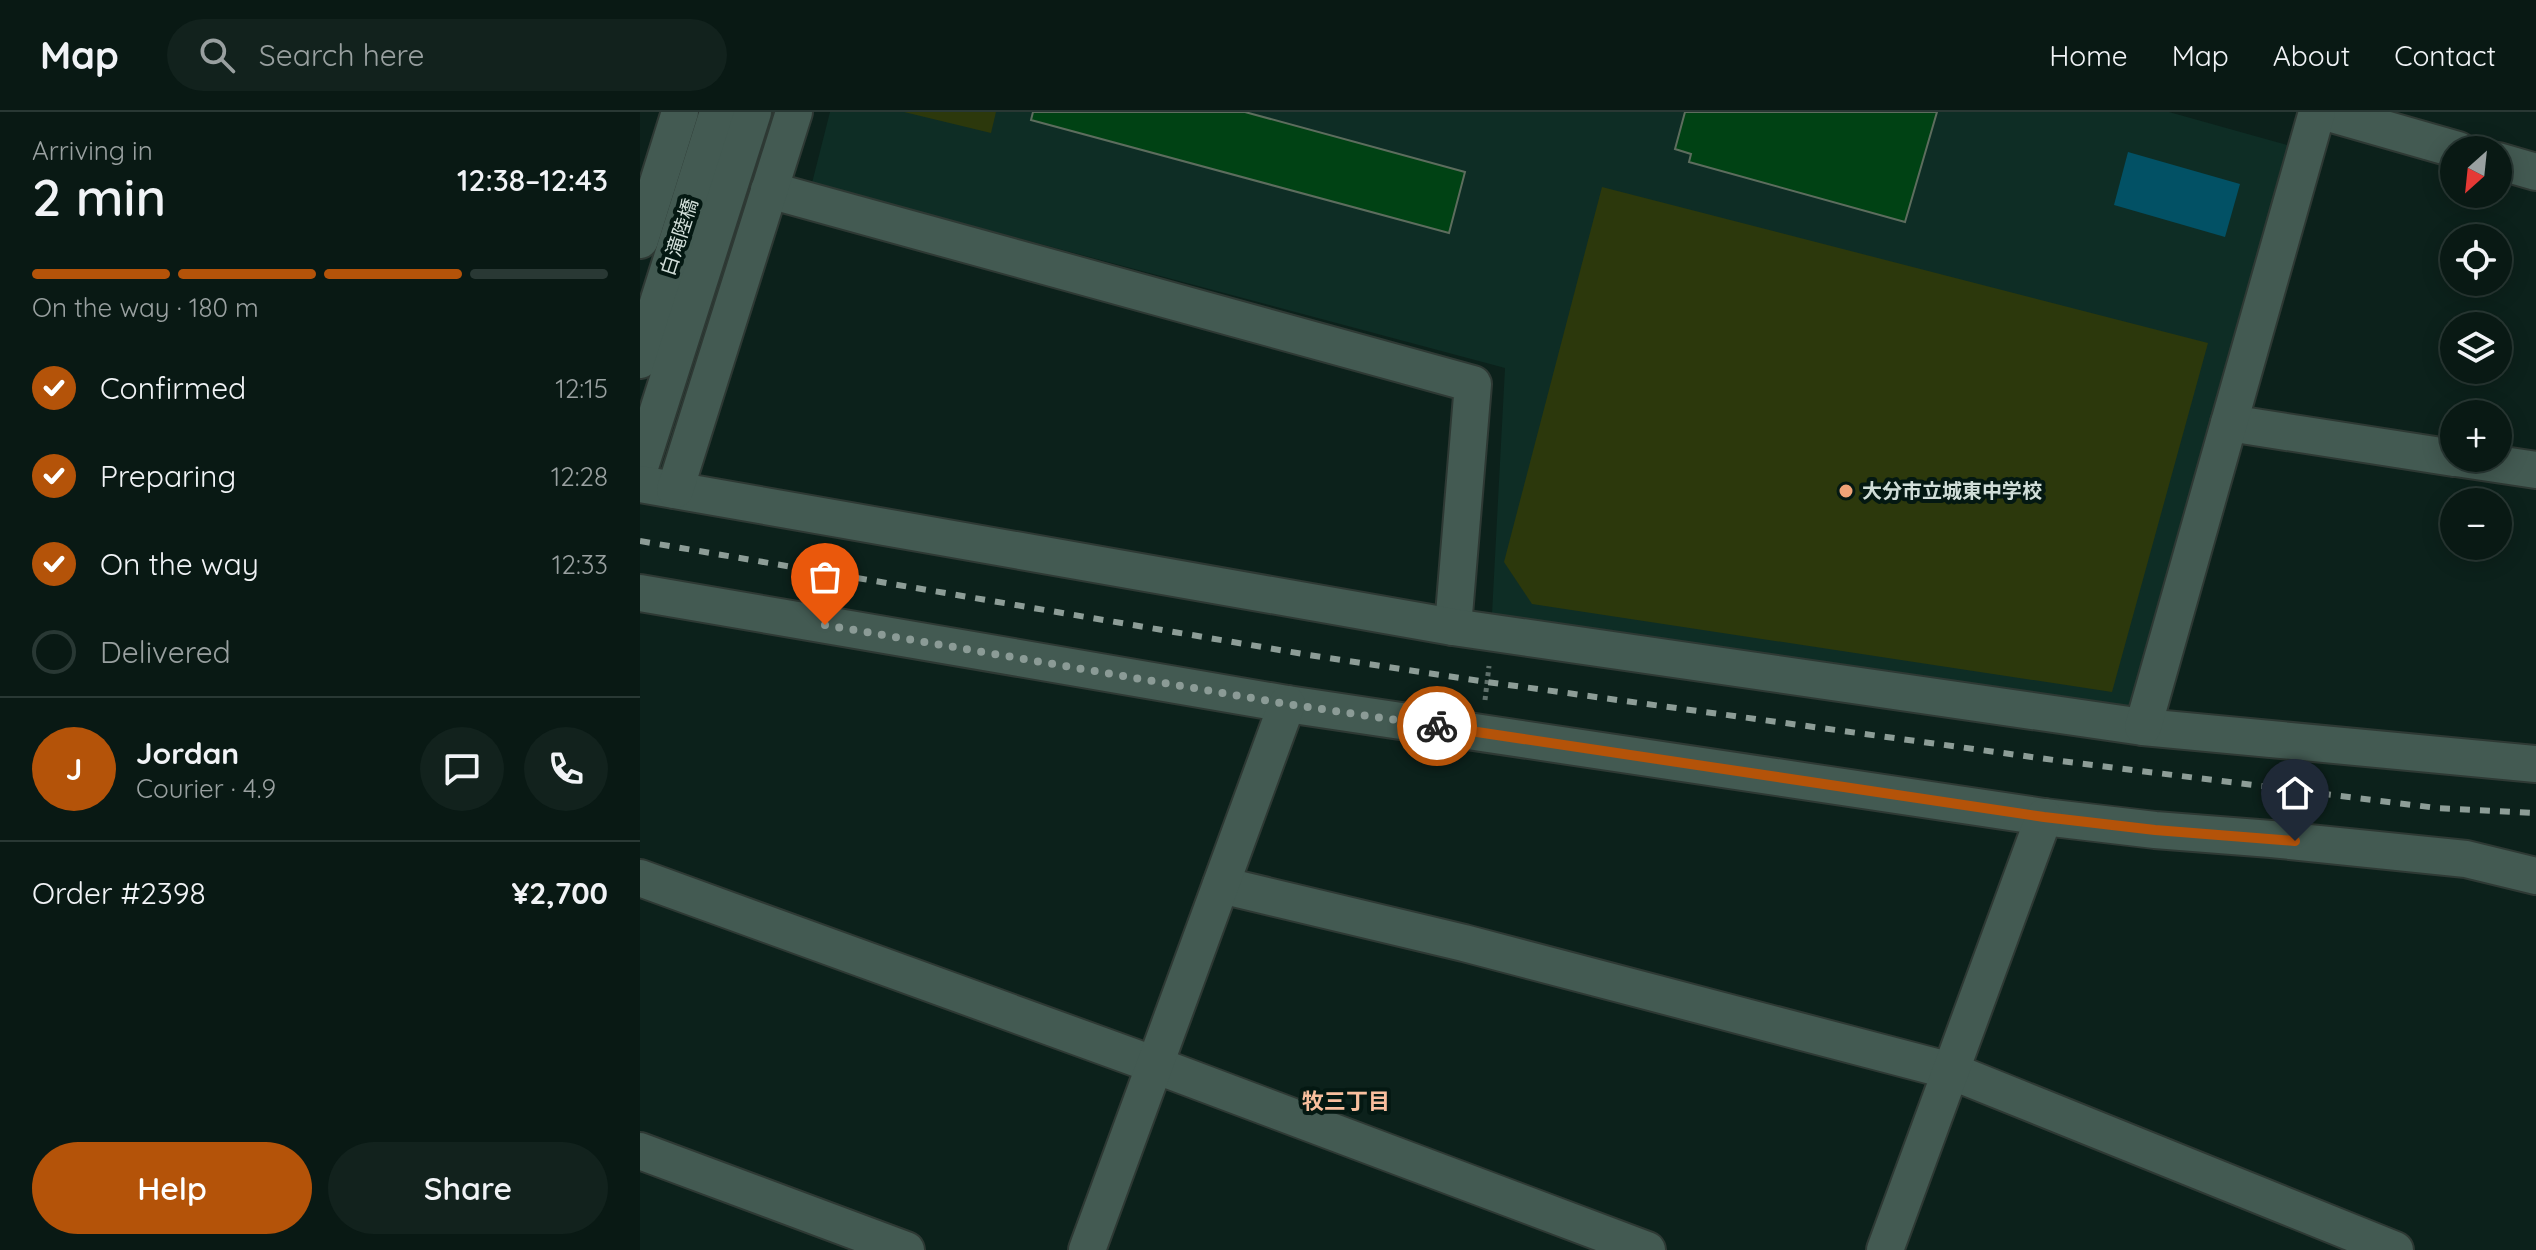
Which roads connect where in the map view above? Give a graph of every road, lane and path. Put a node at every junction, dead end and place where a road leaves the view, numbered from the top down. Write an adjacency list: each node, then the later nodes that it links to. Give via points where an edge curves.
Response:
1 (680, 112): 10 (street)
2 (794, 112): 9 (street)
3 (2317, 112): 12 (street)
4 (2325, 112): 6 (street)
5 (734, 115): 11 (street, 白滝陸橋); 15 (street)
6 (2440, 145)
7 (2512, 165): 8 (street)
8 (2536, 172)
9 (769, 190): 17 (street); 19 (street, via 1473,384)
10 (640, 240)
11 (640, 360)
12 (2229, 423): 13 (street); 22 (street)
13 (2440, 456)
14 (2512, 466): 16 (street)
15 (640, 467)
16 (2536, 470)
17 (657, 487): 19 (street)
18 (640, 593): 21 (street)
19 (1453, 627): 20 (street)
20 (1492, 633): 22 (street); 23 (path)
21 (1287, 704): 23 (street); 28 (street)
22 (2143, 727): 24 (street)
23 (1482, 733): 25 (street)
24 (2536, 764)
25 (2044, 817): 26 (street, via 2466,859); 30 (street)
26 (2536, 876)
27 (640, 878): 29 (street)
28 (1221, 885): 29 (street); 30 (street)
29 (1155, 1065): 33 (street); 34 (street)
30 (1951, 1071): 35 (street); 36 (street)
31 (640, 1151): 32 (street)
32 (906, 1250)
33 (1087, 1250)
34 (1647, 1250)
35 (1885, 1250)
36 (2395, 1250)

